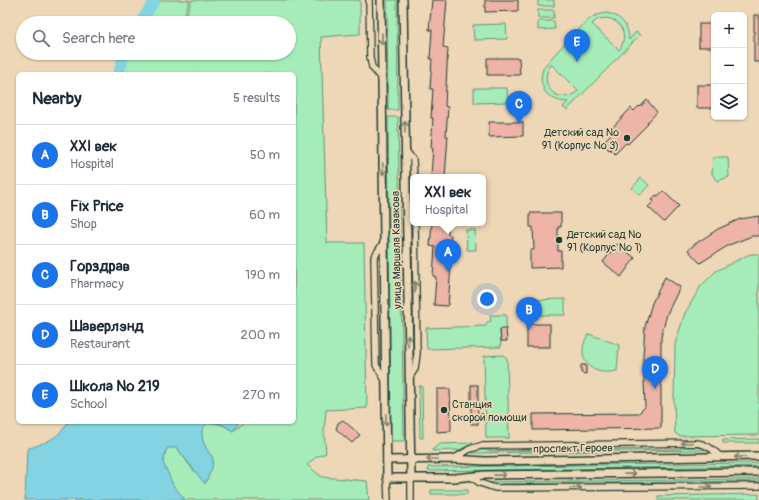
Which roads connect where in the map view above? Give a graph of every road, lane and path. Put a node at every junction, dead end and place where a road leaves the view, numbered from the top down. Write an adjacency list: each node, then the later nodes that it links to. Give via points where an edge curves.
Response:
1 (369, 0): 4 (street, via 370,58 372,67)
2 (381, 0): 4 (street, улица Маршала Казакова, one-way to 4)
3 (403, 0): 5 (street, улица Маршала Казакова, one-way to 3)
4 (382, 81): 13 (street, улица Маршала Казакова, one-way to 13)
5 (405, 149): 6 (street, via 413,160); 8 (street, улица Маршала Казакова, one-way to 5)
6 (414, 174)
7 (415, 226): 8 (street, one-way to 7, via 415,369 417,354)
8 (408, 380): 11 (street, улица Маршала Казакова)
9 (759, 456): 10 (street, проспект Героев, one-way to 10)
10 (721, 457): 12 (street, проспект Героев, via 485,461); 12 (street, one-way to 12, via 710,447 697,443 480,446)
11 (410, 459): 12 (street, проспект Героев, one-way to 11); 13 (street, проспект Героев); 17 (street, улица Маршала Казакова)
12 (453, 459)
13 (387, 460): 16 (street, улица Маршала Казакова)
14 (759, 472): 15 (street, one-way to 14)
15 (470, 476): 17 (street); 18 (street, one-way to 18, via 495,488)
16 (387, 478): 17 (street); 19 (street, улица Маршала Казакова)
17 (410, 478): 20 (street, улица Маршала Казакова)
18 (759, 486)
19 (388, 500)
20 (410, 500)

